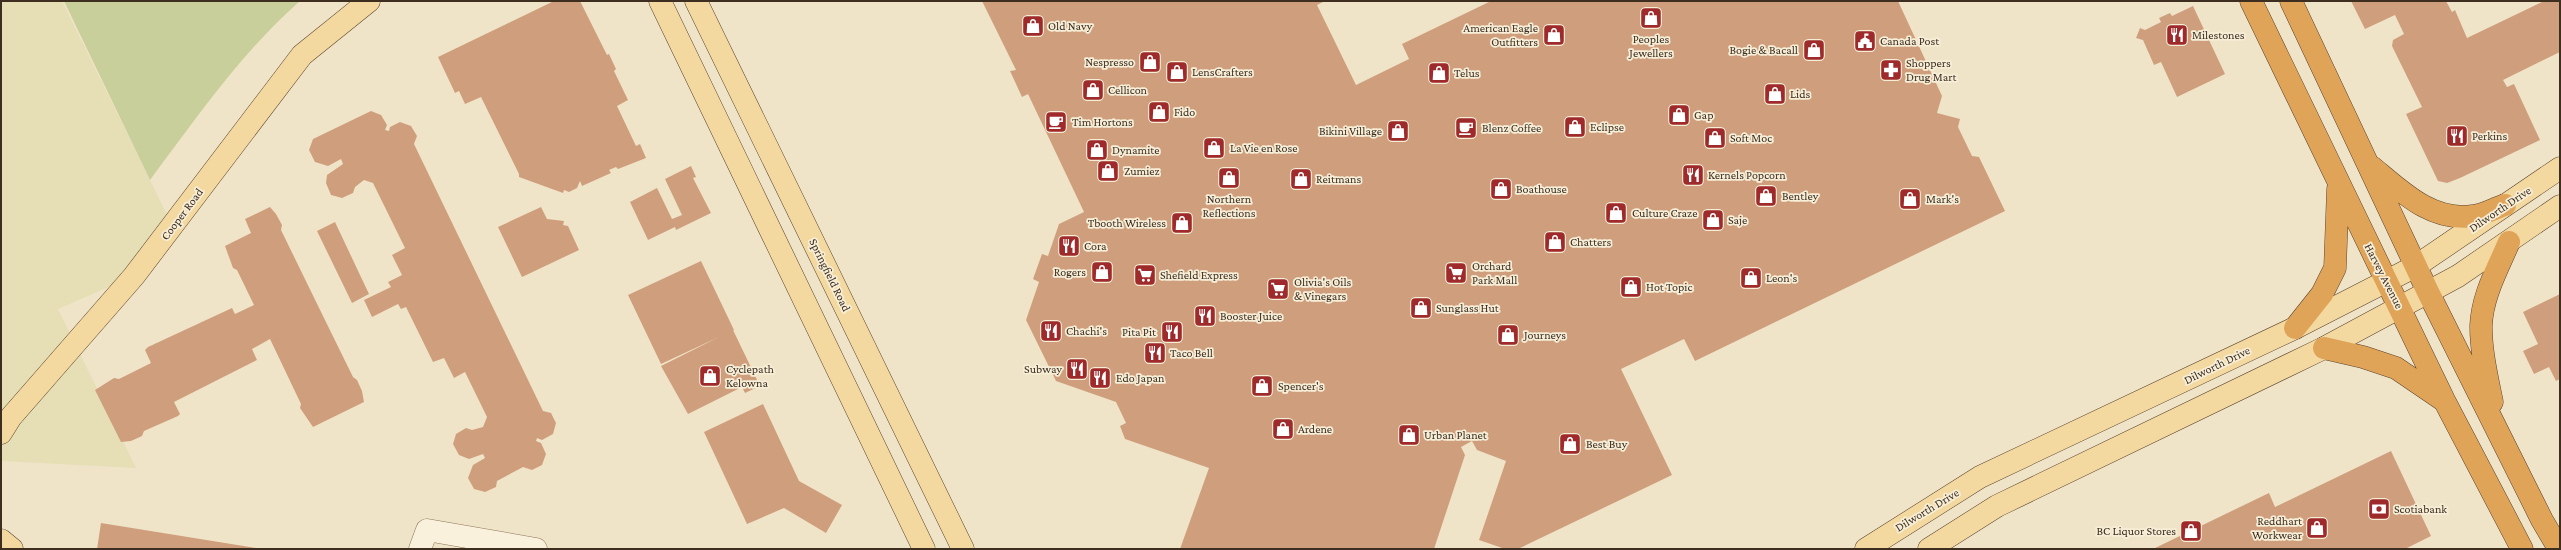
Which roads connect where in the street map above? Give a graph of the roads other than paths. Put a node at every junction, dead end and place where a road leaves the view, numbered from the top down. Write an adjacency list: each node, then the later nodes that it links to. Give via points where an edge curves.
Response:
1 (369, 1): 19 (main road, Cooper Road, via 302,55 153,252)
2 (660, 1): 25 (main road)
3 (696, 1): 26 (main road, Springfield Road)
4 (2251, 1): 8 (highway, Harvey Avenue)
5 (2291, 1): 6 (highway)
6 (2366, 162): 9 (highway, via 2407,196 2438,213 2453,217 2474,216); 12 (highway)
7 (2560, 168): 9 (main road, Dilworth Drive)
8 (2338, 186): 13 (highway, Harvey Avenue); 16 (highway, via 2335,268 2322,294)
9 (2505, 205): 12 (main road, Dilworth Drive)
10 (2560, 206): 11 (main road)
11 (2509, 242): 14 (main road, via 2458,276); 20 (highway, via 2489,287 2481,325 2483,359)
12 (2416, 266): 13 (main road, Dilworth Drive); 14 (highway)
13 (2387, 282): 15 (highway, Harvey Avenue); 16 (main road, Dilworth Drive)
14 (2428, 292): 15 (main road); 20 (highway)
15 (2400, 307): 17 (main road); 18 (highway, Harvey Avenue)
16 (2295, 328): 27 (main road, Dilworth Drive, via 1980,477)
17 (2324, 348): 18 (highway, via 2396,368); 28 (main road, via 1997,506)
18 (2444, 400): 29 (highway, Harvey Avenue)
19 (4, 425)
20 (2497, 431): 30 (highway)
21 (1, 540): 23 (main road)
22 (424, 540): 24 (street)
23 (12, 549)
24 (536, 549)
25 (924, 549)
26 (963, 549)
27 (1866, 549)
28 (1929, 549)
29 (2522, 549)
30 (2559, 549)

